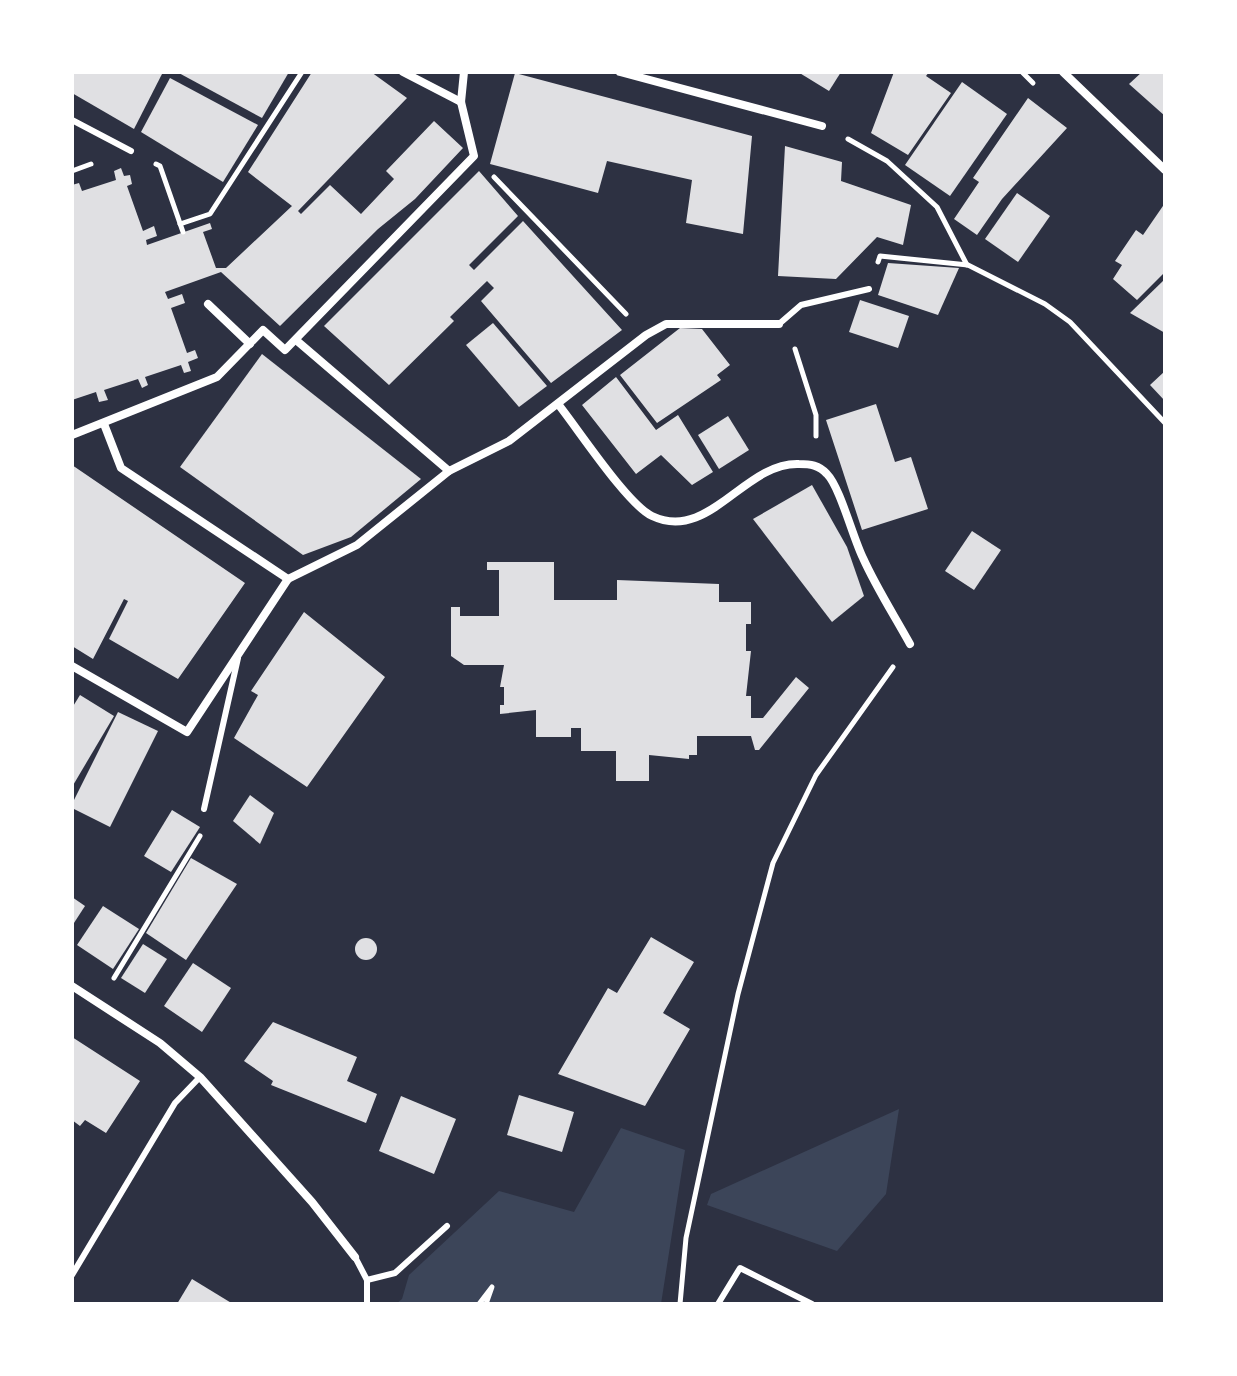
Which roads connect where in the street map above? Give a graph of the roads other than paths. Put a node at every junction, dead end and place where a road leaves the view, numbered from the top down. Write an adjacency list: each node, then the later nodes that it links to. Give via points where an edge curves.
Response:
1 (403, 72): 5 (street)
2 (464, 72): 5 (street)
3 (620, 72): 7 (street)
4 (1063, 72): 9 (street)
5 (461, 102): 13 (street, via 474,156)
6 (72, 120): 8 (lane)
7 (822, 126)
8 (131, 151)
9 (1165, 170)
10 (869, 289): 12 (lane, via 801,305)
11 (208, 304): 14 (street)
12 (779, 324): 15 (street, via 666,324)
13 (296, 340): 14 (street, via 285,350 263,330); 18 (street)
14 (250, 344): 16 (street, via 217,377)
15 (558, 404): 18 (street, via 509,441); 20 (street, via 636,504 662,520 696,519 758,474 786,464 814,464 829,474 863,559)
16 (104, 424): 17 (street); 19 (street, via 121,468)
17 (72, 435)
18 (449, 471): 19 (street, via 357,545)
19 (288, 579): 21 (street)
20 (910, 644)
21 (240, 650): 22 (street, via 187,732); 23 (lane)
22 (72, 666)
23 (204, 809)
24 (72, 986): 25 (street, via 160,1043)
25 (200, 1077): 27 (street); 28 (lane, via 175,1103)
26 (447, 1226): 29 (lane, via 395,1273)
27 (355, 1257): 29 (lane)
28 (72, 1275)
29 (367, 1280): 30 (lane)
30 (367, 1304)
31 (718, 1304): 32 (lane, via 740,1268)
32 (812, 1304)

